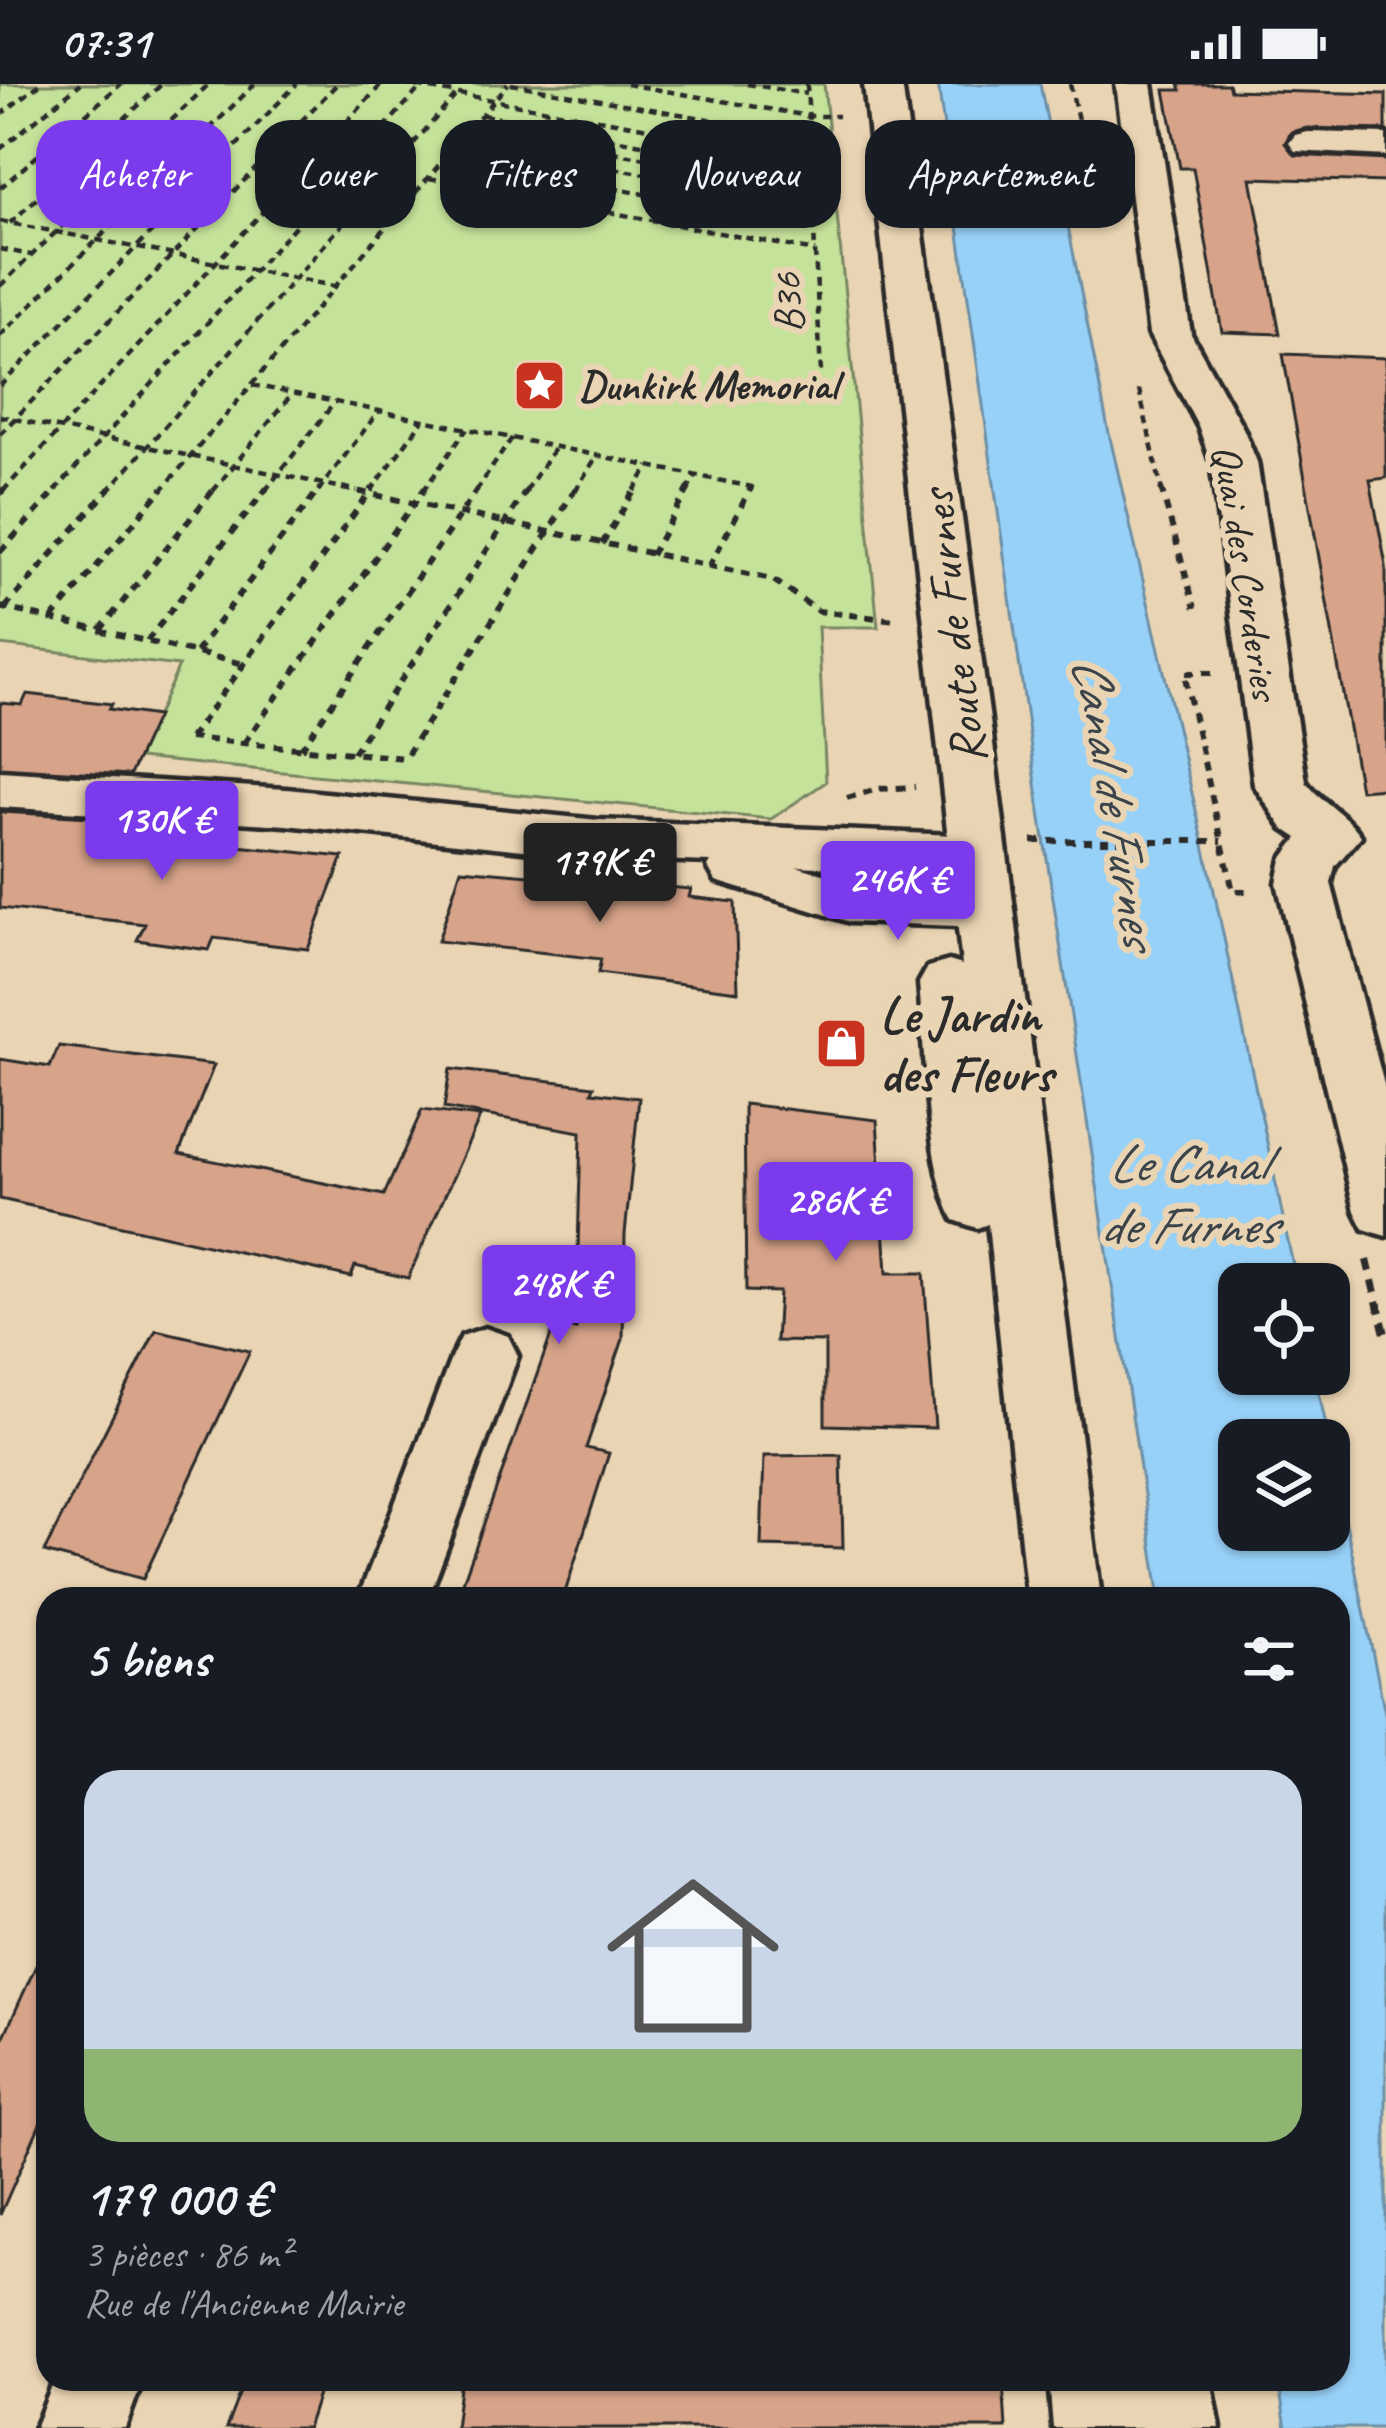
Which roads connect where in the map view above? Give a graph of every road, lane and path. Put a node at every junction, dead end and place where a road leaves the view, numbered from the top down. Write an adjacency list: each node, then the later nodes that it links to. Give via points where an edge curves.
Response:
1 (40, 84): 22 (path)
2 (80, 84): 33 (path)
3 (121, 84): 36 (path)
4 (162, 84): 38 (path)
5 (209, 84): 40 (path)
6 (255, 84): 41 (path)
7 (297, 84): 42 (path)
8 (337, 84): 46 (path)
9 (382, 84): 47 (path)
10 (403, 84): 17 (path)
11 (510, 84): 21 (path); 26 (path)
12 (626, 84): 24 (path)
13 (746, 84): 19 (path)
14 (807, 84): 19 (path, B36)
15 (1070, 84): 28 (path)
16 (1134, 84): 101 (street, Quai des Corderies, via 1170,334 1230,446 1280,785 1302,815)
17 (421, 87): 18 (path); 48 (path)
18 (458, 94): 21 (path); 49 (path)
19 (807, 94): 24 (path, B36)
20 (869, 94): 24 (path); 90 (main road, Route de Furnes); 103 (main road, Route de Furnes)
21 (494, 100): 23 (path); 29 (path)
22 (0, 115)
23 (482, 115): 25 (path); 31 (path)
24 (808, 116): 27 (path, B36)
25 (477, 120)
26 (713, 120)
27 (808, 120)
28 (1078, 120)
29 (640, 126)
30 (1308, 143): 32 (street)
31 (640, 144)
32 (1386, 146)
33 (0, 149)
34 (440, 164): 35 (path)
35 (428, 178): 44 (path); 51 (path)
36 (0, 188)
37 (0, 221): 38 (path)
38 (10, 223): 40 (path)
39 (814, 228): 44 (path, B36)
40 (56, 232): 41 (path); 45 (path)
41 (98, 240): 42 (path); 52 (path)
42 (136, 248): 46 (path); 55 (path)
43 (0, 249): 45 (path)
44 (815, 251): 53 (path, B36)
45 (32, 255): 50 (path)
46 (173, 255): 47 (path); 61 (path)
47 (214, 263): 48 (path); 63 (path)
48 (255, 271): 49 (path); 66 (path)
49 (295, 278): 51 (path); 68 (path)
50 (0, 286)
51 (335, 286): 54 (path)
52 (0, 336)
53 (821, 374)
54 (251, 385): 57 (path); 71 (path)
55 (0, 386)
56 (1138, 387): 88 (path)
57 (292, 394): 58 (path); 72 (path)
58 (335, 402): 59 (path); 74 (path)
59 (379, 411): 62 (path); 76 (path)
60 (0, 416): 61 (path)
61 (14, 419): 63 (path); 65 (path)
62 (423, 420): 64 (path); 78 (path)
63 (60, 429): 66 (path); 77 (path)
64 (467, 429): 67 (path); 79 (path)
65 (0, 434)
66 (103, 438): 68 (path); 84 (path)
67 (512, 438): 69 (path); 80 (path)
68 (147, 447): 71 (path); 87 (path)
69 (555, 447): 70 (path); 81 (path)
70 (597, 456): 73 (path); 82 (path)
71 (190, 457): 72 (path); 89 (path)
72 (234, 466): 74 (path); 91 (path)
73 (649, 466): 75 (path); 83 (path)
74 (278, 476): 76 (path); 92 (path)
75 (697, 476): 85 (path); 86 (path, via 752,488)
76 (323, 485): 78 (path); 93 (path)
77 (0, 494)
78 (369, 495): 79 (path); 95 (path)
79 (414, 504): 80 (path); 97 (path)
80 (460, 514): 81 (path); 98 (path)
81 (504, 523): 82 (path); 99 (path)
82 (548, 533): 83 (path); 99 (path, via 405,758)
83 (602, 544): 85 (path)
84 (0, 552)
85 (651, 555): 86 (path)
86 (709, 567): 90 (path, via 772,579 818,611)
87 (3, 607): 89 (path)
88 (1198, 617)
89 (52, 619): 91 (path)
90 (922, 622): 103 (main road, Route de Furnes)
91 (100, 630): 92 (path)
92 (147, 641): 93 (path)
93 (196, 652): 95 (path)
94 (1211, 655): 96 (path)
95 (244, 664): 97 (path, via 189,738)
96 (1217, 674)
97 (244, 743): 98 (path)
98 (301, 748): 99 (path)
99 (353, 753)
100 (0, 789): 103 (street, via 598,839 693,856 850,902)
101 (1360, 837): 105 (street, via 1310,859 1304,883)
102 (1030, 841): 104 (path, via 1222,841)
103 (961, 880): 108 (main road, Route de Furnes, via 958,1090 985,1257); 109 (main road, Route de Furnes)
104 (1233, 891)
105 (1386, 1211)
106 (485, 1356): 107 (street)
107 (398, 1587)
108 (1018, 1587)
109 (1062, 1587)
110 (94, 2391): 113 (street)
111 (1096, 2391): 114 (main road)
112 (1167, 2391): 115 (main road)
113 (80, 2428)
114 (1100, 2428)
115 (1173, 2428)

